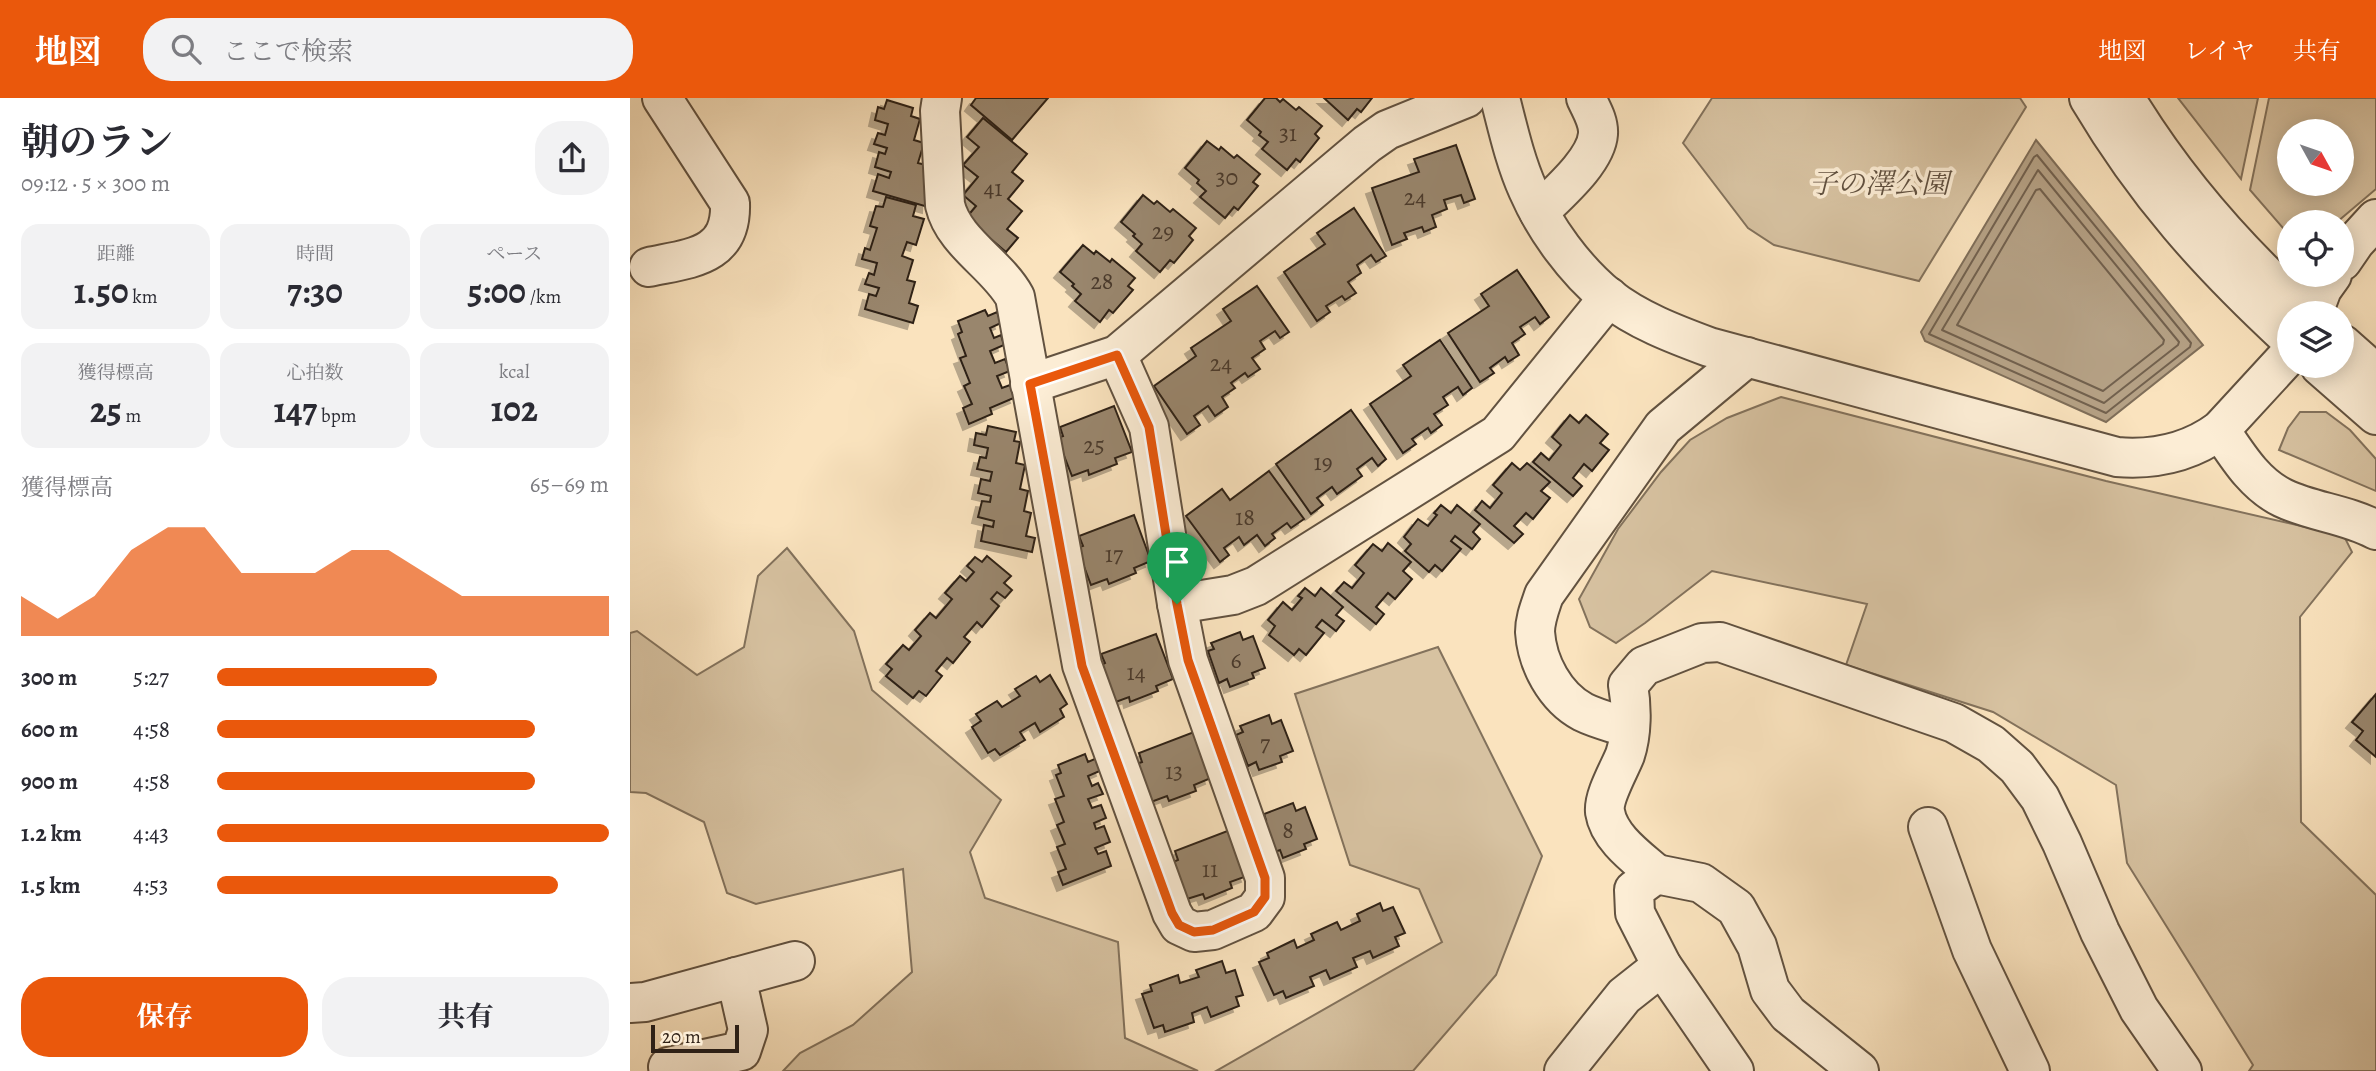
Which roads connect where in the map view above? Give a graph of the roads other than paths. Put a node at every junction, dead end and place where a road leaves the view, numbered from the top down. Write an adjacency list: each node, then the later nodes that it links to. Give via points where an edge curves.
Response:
1 (662, 98): 11 (street, via 730,203 730,221 713,249)
2 (943, 98): 21 (street, via 940,111 948,218 1007,282 1015,297)
3 (1466, 98): 15 (street, via 1387,130 1367,144)
4 (1500, 98): 8 (street, via 1520,169)
5 (1586, 98): 8 (street, via 1598,133 1594,149)
6 (2089, 98): 14 (street, via 2171,217)
7 (2125, 98): 13 (street, via 2168,163 2222,230)
8 (1539, 212): 12 (street, via 1578,266)
9 (2376, 219): 10 (street)
10 (2354, 245)
11 (649, 267)
12 (1609, 297): 17 (street, via 1677,335); 25 (street, via 1498,434 1256,586 1233,595)
13 (2293, 301)
14 (2277, 327)
15 (1117, 355): 21 (street); 25 (street, via 1149,427)
16 (2354, 355): 19 (street)
17 (1747, 357): 23 (street, via 2117,457 2142,459 2191,448); 26 (street, via 1663,427 1544,595 1536,617 1540,655 1557,692 1585,713)
18 (2277, 368): 23 (street)
19 (2376, 374)
20 (2334, 378): 22 (street)
21 (1030, 384): 25 (street, via 1082,666 1172,913 1179,925 1194,932 1213,930 1254,912 1265,897 1265,878 1188,660)
22 (2376, 415)
23 (2220, 430): 24 (street, via 2260,483 2283,498)
24 (2376, 530)
25 (1177, 604)
26 (1629, 728): 28 (street, via 1626,753 1604,809 1610,827); 38 (street, via 1629,685 1644,666 1702,643 1720,642 1955,723 1991,744 2017,767 2040,798 2139,1009)
27 (1927, 827): 37 (street, via 1972,950)
28 (1656, 874): 30 (street, via 1634,890 1635,913); 36 (street, via 1700,883 1736,908 1757,946 1770,990 1788,1014)
29 (795, 961): 31 (street)
30 (1662, 966): 34 (street, via 1624,996); 35 (street)
31 (736, 977): 32 (street); 33 (street, via 748,1030 741,1051)
32 (630, 1003)
33 (682, 1067)
34 (1564, 1071)
35 (1734, 1071)
36 (1859, 1071)
37 (2030, 1071)
38 (2182, 1071)

